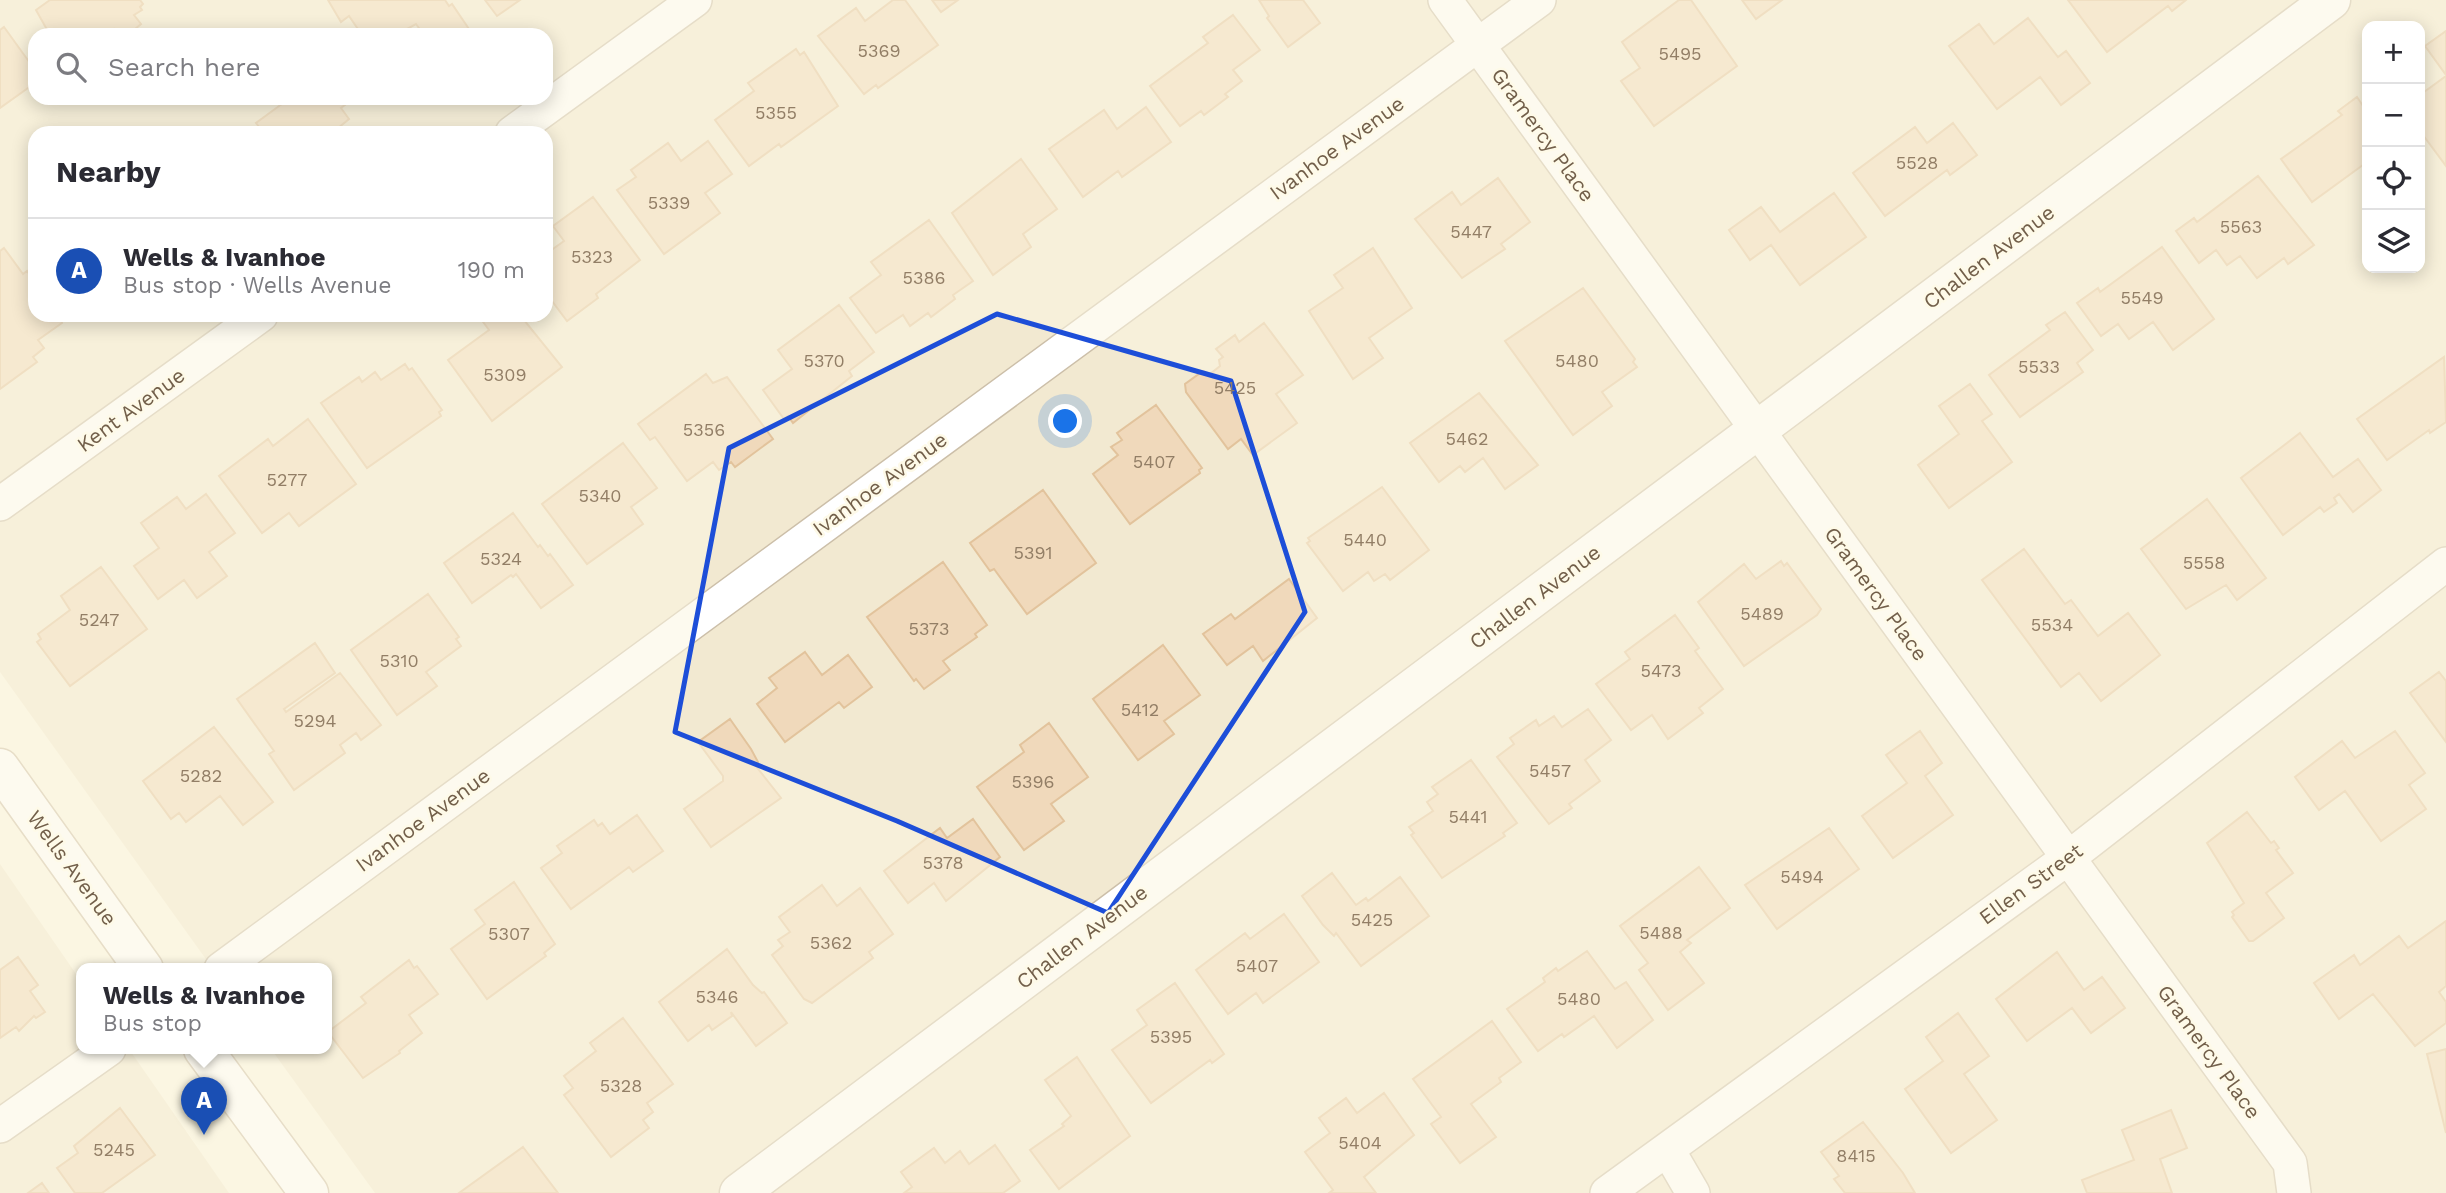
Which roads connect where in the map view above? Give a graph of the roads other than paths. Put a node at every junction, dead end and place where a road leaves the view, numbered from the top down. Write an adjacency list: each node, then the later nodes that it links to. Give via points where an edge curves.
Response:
1 (695, 0): 6 (street)
2 (1445, 0): 5 (street, Gramercy Place)
3 (1539, 0): 5 (street, Ivanhoe Avenue)
4 (2331, 0): 10 (street, Challen Avenue)
5 (1477, 45): 10 (street, Gramercy Place); 16 (street, Ivanhoe Avenue)
6 (553, 103)
7 (551, 105): 8 (street)
8 (522, 126)
9 (251, 322): 11 (street, Kent Avenue)
10 (1757, 430): 14 (street, Gramercy Place); 22 (street, Challen Avenue)
11 (0, 504)
12 (2446, 564): 14 (street, Ellen Street)
13 (0, 768): 15 (street, Wells Avenue)
14 (2068, 858): 20 (street, Ellen Street); 25 (street, Gramercy Place, via 2290,1163)
15 (140, 963)
16 (229, 963)
17 (102, 1054): 19 (street)
18 (207, 1054): 21 (street)
19 (0, 1126)
20 (1668, 1150): 23 (street, Ellen Street); 24 (street)
21 (309, 1193)
22 (739, 1193)
23 (1607, 1193)
24 (1693, 1193)
25 (2294, 1193)

